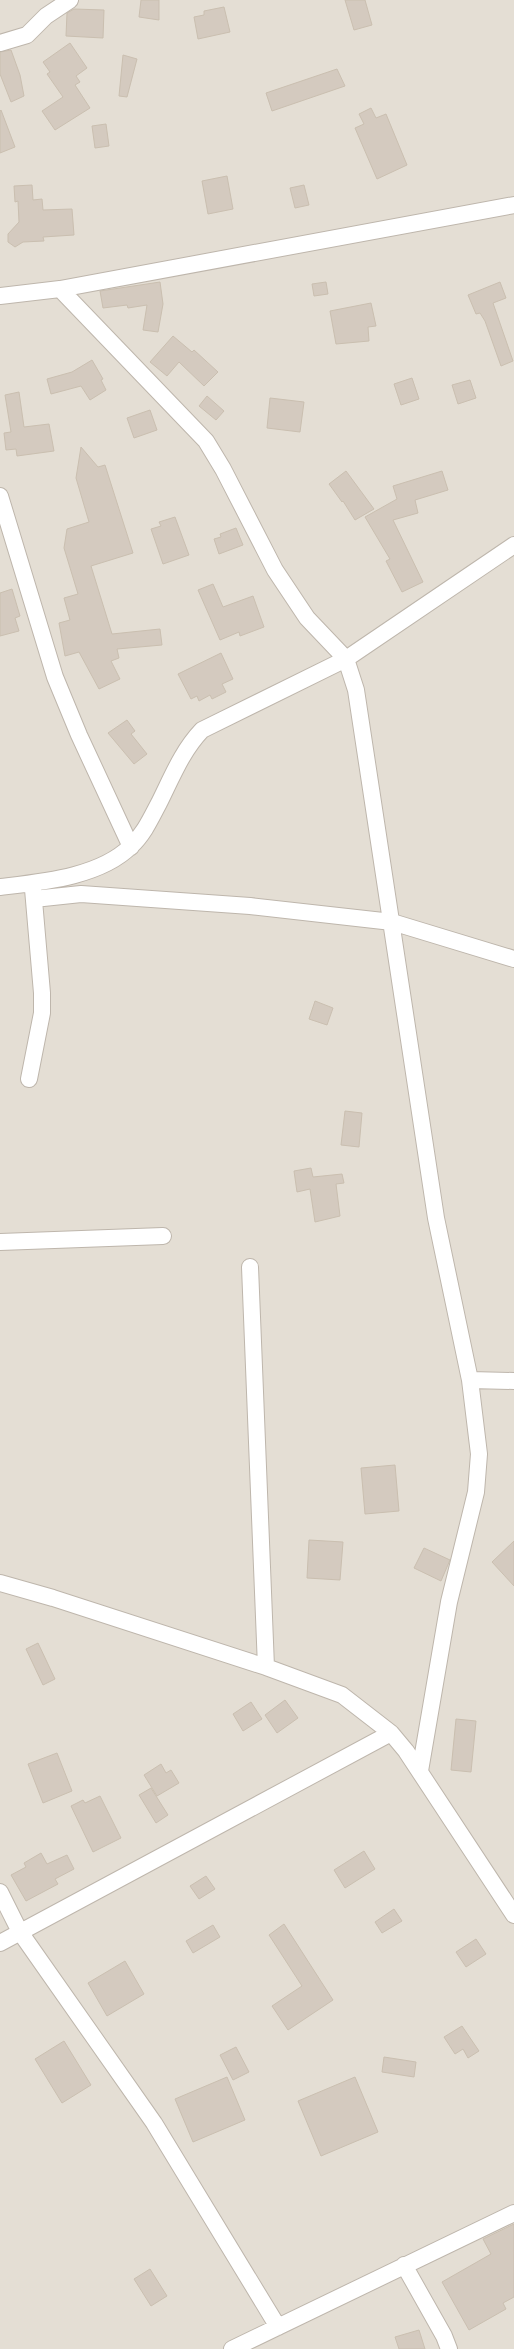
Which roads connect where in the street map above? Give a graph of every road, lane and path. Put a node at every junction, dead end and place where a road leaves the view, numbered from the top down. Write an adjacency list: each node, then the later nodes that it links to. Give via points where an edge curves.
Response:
1 (70, 0): 2 (street, via 46,16 27,35)
2 (0, 43)
3 (514, 205): 4 (street)
4 (60, 288): 5 (street); 8 (street, via 206,442 223,469 275,570 307,618)
5 (0, 296)
6 (0, 496): 9 (street, via 55,677)
7 (514, 544): 8 (street)
8 (346, 659): 9 (street, via 202,730 188,745 146,828); 13 (street, via 356,690)
9 (131, 847): 10 (street, via 117,857 76,875)
10 (32, 883): 11 (street); 12 (street)
11 (0, 887)
12 (34, 899): 13 (street, via 81,894 250,906); 15 (street, via 42,1013)
13 (392, 922): 14 (street); 19 (street, via 436,1218)
14 (514, 959)
15 (29, 1079)
16 (163, 1236): 17 (street)
17 (0, 1242)
18 (250, 1266): 22 (street)
19 (470, 1380): 20 (street); 24 (street, via 479,1454 476,1492 449,1602)
20 (514, 1381)
21 (0, 1583): 22 (street)
22 (266, 1667): 23 (street, via 342,1695)
23 (391, 1733): 24 (street); 27 (street)
24 (420, 1771): 26 (street)
25 (0, 1892): 27 (street)
26 (514, 1915)
27 (20, 1932): 28 (street); 31 (street, via 154,2124)
28 (0, 1943)
29 (514, 2213): 30 (street)
30 (404, 2265): 31 (street); 33 (street)
31 (278, 2327): 32 (street)
32 (232, 2349)
33 (449, 2349)

